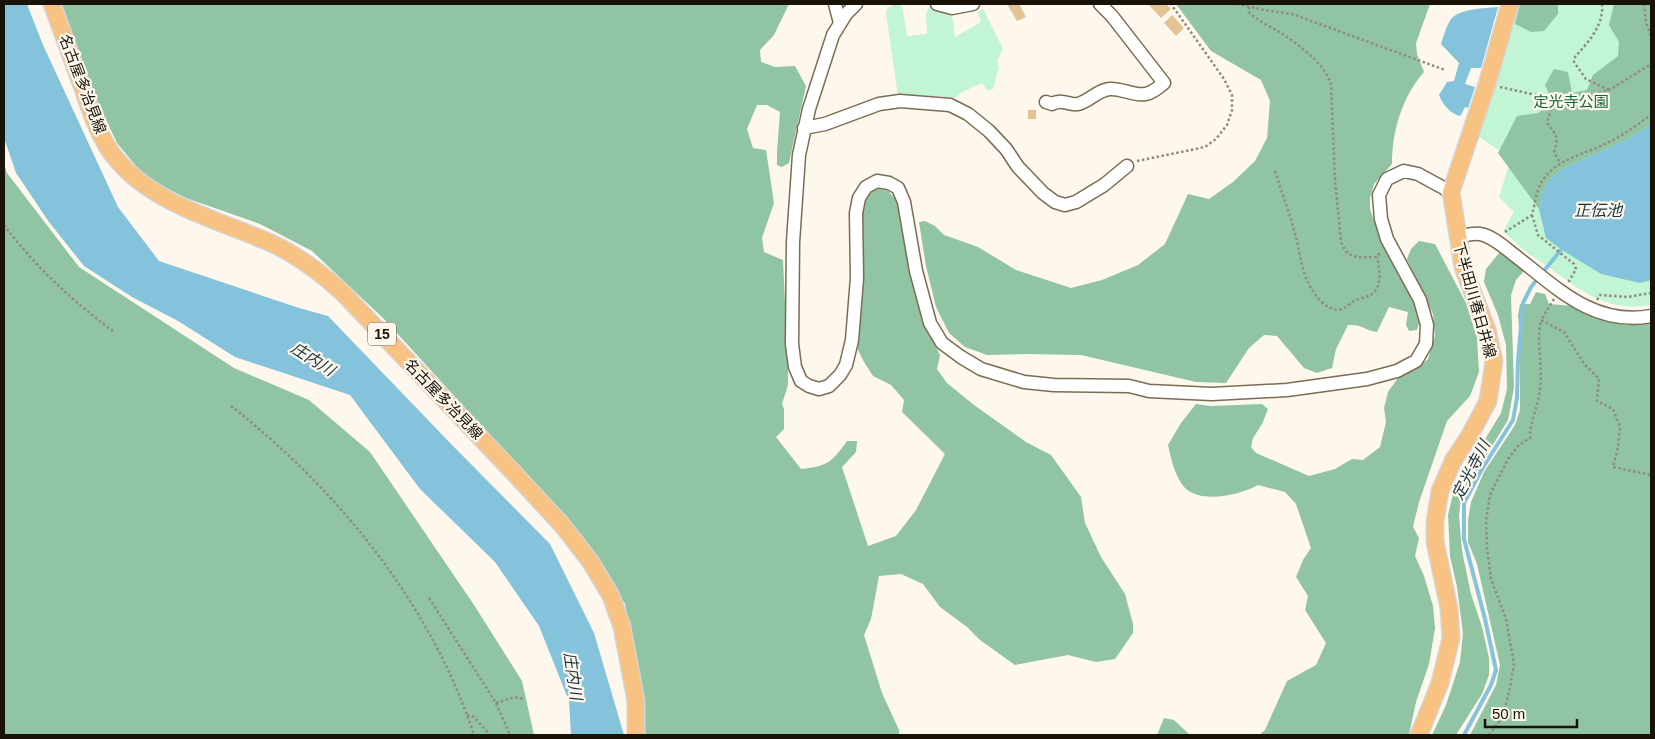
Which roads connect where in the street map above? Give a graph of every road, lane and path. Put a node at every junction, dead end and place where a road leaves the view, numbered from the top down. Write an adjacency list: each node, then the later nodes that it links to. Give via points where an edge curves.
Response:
1 (52, 4): 48 (main road, 名古屋多治見線 / 15, via 94,120 112,154 130,174 181,206 272,244 324,276 513,472 579,547 611,596 622,627 636,701)
2 (835, 4): 13 (street)
3 (856, 4): 13 (street)
4 (937, 4): 5 (street, via 952,8)
5 (973, 4)
6 (1100, 4): 19 (street, via 1164,83 1150,93 1109,90 1098,92 1077,104)
7 (1171, 4): 24 (path, via 1224,79 1232,95 1232,110 1227,126 1205,147)
8 (1237, 4): 12 (path)
9 (1510, 4): 26 (main road, 下半田川春日井線)
10 (1602, 4): 18 (path, via 1598,27 1574,62 1586,79)
11 (1644, 4): 14 (path)
12 (1249, 7): 16 (path, via 1292,14); 32 (path, via 1248,11 1253,16 1303,50 1329,78 1343,249 1353,256)
13 (840, 23): 22 (street, via 824,57)
14 (1651, 36)
15 (1651, 64): 18 (path)
16 (1445, 70)
17 (1495, 86): 20 (path, via 1536,95 1541,106)
18 (1609, 90): 20 (path)
19 (1046, 102)
20 (1550, 108): 23 (path, via 1547,123 1557,135 1554,152)
21 (1651, 115): 23 (path, via 1610,142)
22 (804, 128): 24 (street, via 825,124 879,104 900,101 950,105 989,131 1043,193 1065,205 1104,185); 31 (street, via 798,155 793,242 792,344 795,367 801,381 819,389 830,386 846,364 852,340 857,278 856,213 859,198 866,187 877,181 898,188 904,202 918,279 930,323 942,344 981,369 1024,382 1129,386 1149,391 1212,394 1287,390 1367,379 1396,371 1416,361 1426,344 1426,325 1420,300)
23 (1560, 163): 27 (path, via 1549,171 1537,191)
24 (1126, 166)
25 (1275, 171): 32 (path, via 1306,279 1323,303 1336,310 1373,295 1380,276)
26 (1451, 192): 30 (main road, 下半田川春日井線); 31 (street, via 1418,174 1404,171 1387,179 1379,195 1381,219)
27 (1532, 215): 29 (path); 33 (path, via 1538,235 1574,264 1576,270)
28 (4, 225): 38 (path, via 69,295)
29 (1502, 234)
30 (1457, 236): 33 (street, via 1480,234 1497,242); 49 (main road, 下半田川春日井線, via 1463,268 1487,330 1494,360 1488,401 1453,461 1440,491 1435,542 1449,608 1451,638 1440,683)
31 (1389, 242): 32 (path)
32 (1377, 257)
33 (1559, 287): 36 (street, via 1576,301 1598,312 1626,319); 37 (path)
34 (1651, 294): 35 (path, via 1627,297 1600,295)
35 (1596, 301)
36 (1651, 316)
37 (1541, 320): 40 (path, via 1564,332 1585,365 1599,379 1596,401 1614,409 1620,427 1613,467); 50 (path, via 1540,389 1530,438 1508,459 1490,495 1486,521 1491,579 1506,619 1514,663 1503,716)
38 (113, 331)
39 (231, 406): 44 (path, via 297,462 368,540 436,649)
40 (1651, 475)
41 (429, 598): 43 (path)
42 (523, 699): 43 (path, via 515,697)
43 (496, 703): 47 (path)
44 (467, 715): 45 (path); 46 (path, via 474,716)
45 (474, 735)
46 (490, 735)
47 (510, 735)
48 (636, 735)
49 (1419, 735)
50 (1489, 735)

